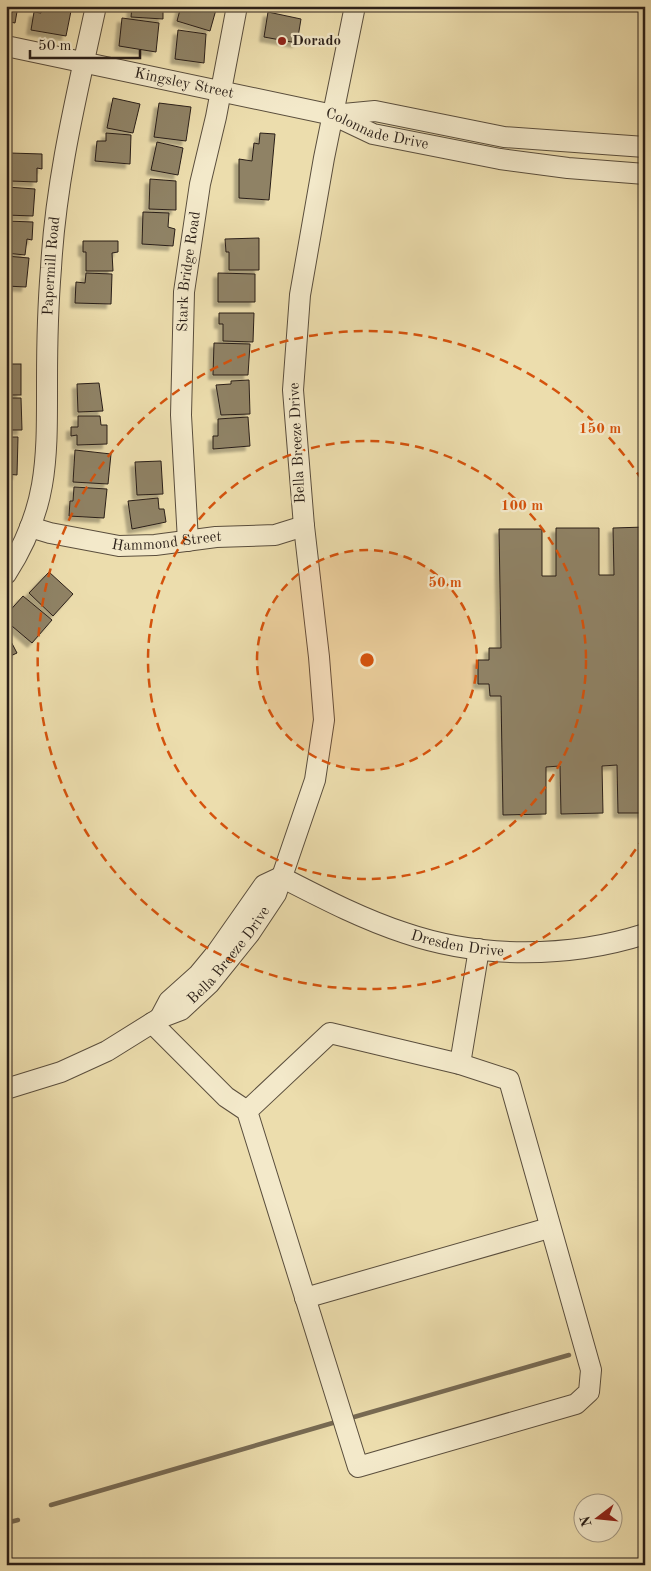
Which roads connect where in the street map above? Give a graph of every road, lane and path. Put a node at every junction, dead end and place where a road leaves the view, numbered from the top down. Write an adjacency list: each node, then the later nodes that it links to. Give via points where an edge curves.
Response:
1 (96, 6): 5 (street, Papermill Road)
2 (237, 6): 6 (street, Stark Bridge Road)
3 (355, 6): 7 (street, Bella Breeze Drive)
4 (6, 46): 5 (street, Kingsley Street)
5 (83, 62): 6 (street, Kingsley Street); 11 (street, Papermill Road, via 65,144 51,267 47,454 39,502)
6 (219, 91): 7 (street, Kingsley Street); 12 (street, Stark Bridge Road, via 200,184 184,292 181,415)
7 (333, 115): 8 (street, Colonnade Drive, via 375,111 504,137); 9 (street, Colonnade Drive, via 373,134 500,159); 10 (street, Bella Breeze Drive, via 300,294 293,390)
8 (645, 147)
9 (645, 174)
10 (304, 526): 12 (street, Hammond Street, via 275,535); 14 (street, Bella Breeze Drive, via 324,720 315,780)
11 (30, 527): 12 (street, Hammond Street, via 50,534 119,546 155,546); 13 (street, Papermill Road, via 22,549)
12 (188, 541)
13 (6, 574)
14 (281, 877): 16 (street, Dresden Drive, via 365,918 407,934); 17 (street, Bella Breeze Drive, via 264,885 217,952 198,975 169,1001)
15 (645, 934): 16 (street, Dresden Drive, via 580,948)
16 (479, 949): 18 (street)
17 (156, 1020): 19 (street, Bella Breeze Drive, via 82,1064); 20 (street, via 226,1097)
18 (460, 1064): 20 (street, via 330,1033); 21 (street, via 509,1080)
19 (6, 1089)
20 (247, 1111): 22 (street)
21 (549, 1228): 22 (street); 22 (street, via 591,1370 589,1392 576,1404 548,1413 358,1467)
22 (305, 1298)

